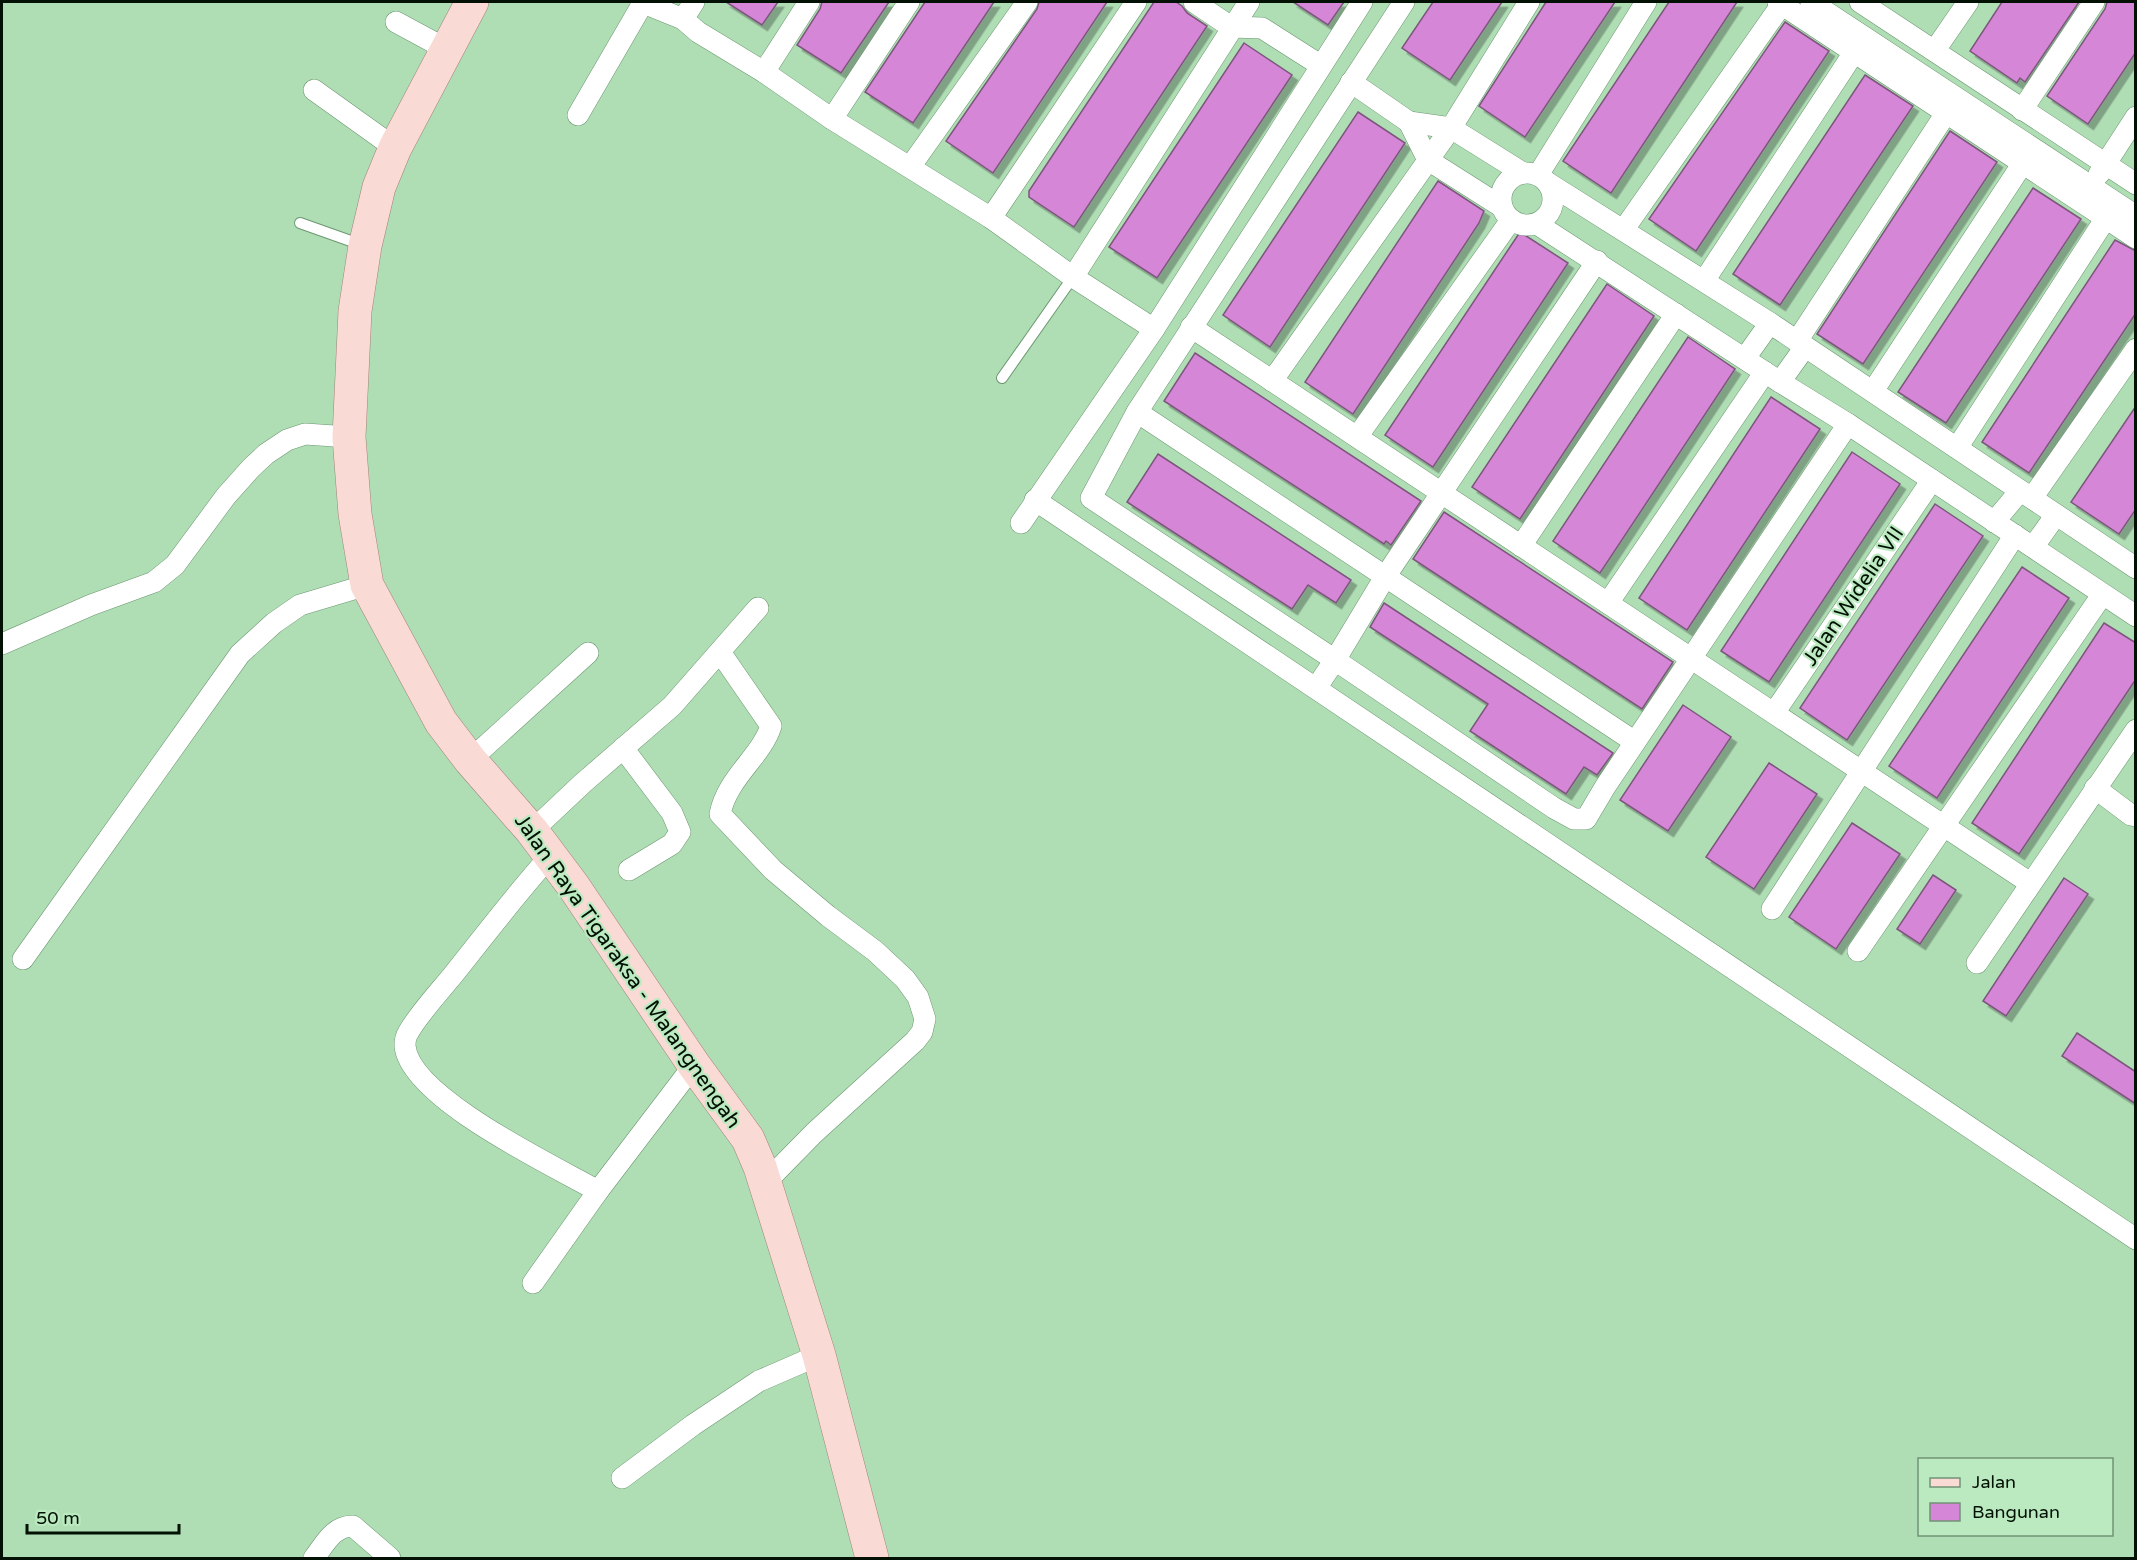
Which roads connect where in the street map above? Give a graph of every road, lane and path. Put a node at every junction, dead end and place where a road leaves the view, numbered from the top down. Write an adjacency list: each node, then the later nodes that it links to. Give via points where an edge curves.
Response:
1 (472, 2): 23 (main road, Jalan Raya Tigaraksa - Malangnengah)
2 (642, 2): 19 (street); 33 (street)
3 (809, 2): 27 (street)
4 (909, 2): 35 (street)
5 (1027, 2): 42 (street)
6 (1136, 2): 48 (street)
7 (1194, 2): 21 (street)
8 (1249, 2): 21 (street)
9 (1255, 2): 22 (street)
10 (1362, 2): 26 (street)
11 (1404, 2): 29 (street)
12 (1529, 2): 37 (street)
13 (1646, 2): 43 (street)
14 (1811, 2): 31 (street)
15 (1968, 2): 24 (street)
16 (2094, 2): 32 (street)
17 (1780, 3): 25 (street); 52 (street)
18 (1865, 3): 24 (street)
19 (689, 10): 27 (street, via 698,32)
20 (396, 22): 23 (street)
21 (1232, 27): 22 (street); 56 (street)
22 (1262, 28): 26 (street)
23 (446, 50): 38 (main road, Jalan Raya Tigaraksa - Malangnengah)
24 (1935, 50): 28 (street)
25 (1855, 51): 31 (street); 57 (street)
26 (1320, 65): 61 (street)
27 (764, 72): 35 (street)
28 (1972, 76): 31 (street); 32 (street)
29 (1351, 82): 36 (street); 60 (street)
30 (314, 90): 38 (street)
31 (1952, 104): 40 (street); 45 (street); 62 (street)
32 (2022, 110): 41 (street)
33 (578, 115)
34 (2136, 117): 41 (street)
35 (832, 119): 42 (street)
36 (1409, 122): 37 (street); 39 (street)
37 (1451, 128): 39 (street); 43 (street)
38 (395, 148): 54 (main road, Jalan Raya Tigaraksa - Malangnengah, via 379,187)
39 (1428, 160): 46 (street); 67 (street)
40 (2023, 163): 45 (street); 68 (street)
41 (2105, 163): 44 (street); 45 (street)
42 (910, 167): 48 (street)
43 (1536, 177): 46 (street, via 1512,177 1504,185 1501,196); 51 (street, via 1553,194 1553,206); 52 (street)
44 (2136, 184)
45 (2086, 194): 47 (street); 49 (street)
46 (1507, 214): 51 (street, via 1524,225); 72 (street)
47 (2136, 216)
48 (991, 218): 56 (street)
49 (2106, 218): 53 (street); 73 (street)
50 (300, 223): 54 (lane)
51 (1537, 224): 55 (street)
52 (1624, 229): 57 (street)
53 (2136, 238)
54 (365, 246): 71 (main road, Jalan Raya Tigaraksa - Malangnengah, via 355,311)
55 (1597, 261): 58 (street); 75 (street)
56 (1073, 277): 61 (street); 66 (lane)
57 (1704, 281): 59 (street)
58 (1676, 314): 64 (street); 82 (street)
59 (1770, 323): 62 (street); 64 (street)
60 (1191, 327): 67 (street); 69 (street)
61 (1154, 330): 77 (street)
62 (1801, 344): 65 (street); 68 (street)
63 (2136, 348): 76 (street)
64 (1745, 358): 65 (street)
65 (1773, 377): 70 (street); 88 (street)
66 (1002, 378)
67 (1272, 381): 72 (street)
68 (1873, 392): 73 (street)
69 (1137, 412): 85 (street); 95 (street, via 1091,498)
70 (1848, 424): 74 (street); 94 (street)
71 (349, 437): 86 (main road, Jalan Raya Tigaraksa - Malangnengah, via 355,514); 91 (street, via 306,434 287,440 251,468 175,565 154,582)
72 (1358, 437): 75 (street)
73 (1957, 448): 76 (street)
74 (1932, 480): 79 (street); 97 (street, Jalan Widelia VII)
75 (1442, 493): 82 (street); 85 (street)
76 (2026, 494): 78 (street); 79 (street)
77 (1035, 500): 80 (street); 96 (street)
78 (2056, 515): 83 (street); 84 (street)
79 (1994, 522): 81 (street)
80 (1021, 523)
81 (2015, 535): 83 (street); 102 (street)
82 (1521, 546): 88 (street)
83 (2033, 547): 87 (street)
84 (2134, 565)
85 (1385, 577): 95 (street); 99 (street)
86 (367, 585): 101 (main road, Jalan Raya Tigaraksa - Malangnengah, via 441,722); 111 (street, via 300,605 240,654)
87 (2102, 595): 90 (street); 105 (street)
88 (1608, 603): 94 (street)
89 (758, 608): 92 (street)
90 (2136, 616)
91 (2, 644)
92 (720, 652): 100 (street, via 672,706); 114 (street, via 771,726 731,787 720,814 773,870 905,979 918,997 925,1019 915,1041)
93 (588, 653): 101 (street)
94 (1691, 659): 97 (street); 99 (street)
95 (1335, 660): 96 (street); 99 (street, via 1574,819 1586,819)
96 (1316, 688): 116 (street)
97 (1774, 713): 102 (street)
98 (2136, 730): 103 (street)
99 (1635, 742)
100 (623, 748): 106 (street); 107 (street, via 672,813 680,832 672,844)
101 (470, 760): 106 (main road, Jalan Raya Tigaraksa - Malangnengah)
102 (1862, 772): 105 (street); 109 (street)
103 (2095, 788): 104 (street); 108 (street)
104 (2136, 816)
105 (1944, 826): 108 (street); 110 (street)
106 (542, 843): 113 (main road, Jalan Raya Tigaraksa - Malangnengah); 115 (street, via 528,881 407,1034 405,1045 410,1062 456,1108)
107 (629, 870)
108 (2030, 883): 112 (street)
109 (1772, 909)
110 (1858, 951)
111 (23, 959)
112 (1977, 963)
113 (694, 1065): 114 (main road, Jalan Raya Tigaraksa - Malangnengah, via 748,1139); 115 (street)
114 (765, 1183): 118 (main road, Jalan Raya Tigaraksa - Malangnengah)
115 (598, 1191): 117 (street)
116 (2136, 1239)
117 (533, 1283)
118 (819, 1355): 119 (street, via 759,1381); 122 (main road, Jalan Raya Tigaraksa - Malangnengah)
119 (622, 1478)
120 (314, 1558): 121 (street, via 337,1529 353,1526)
121 (390, 1558)
122 (872, 1558)

